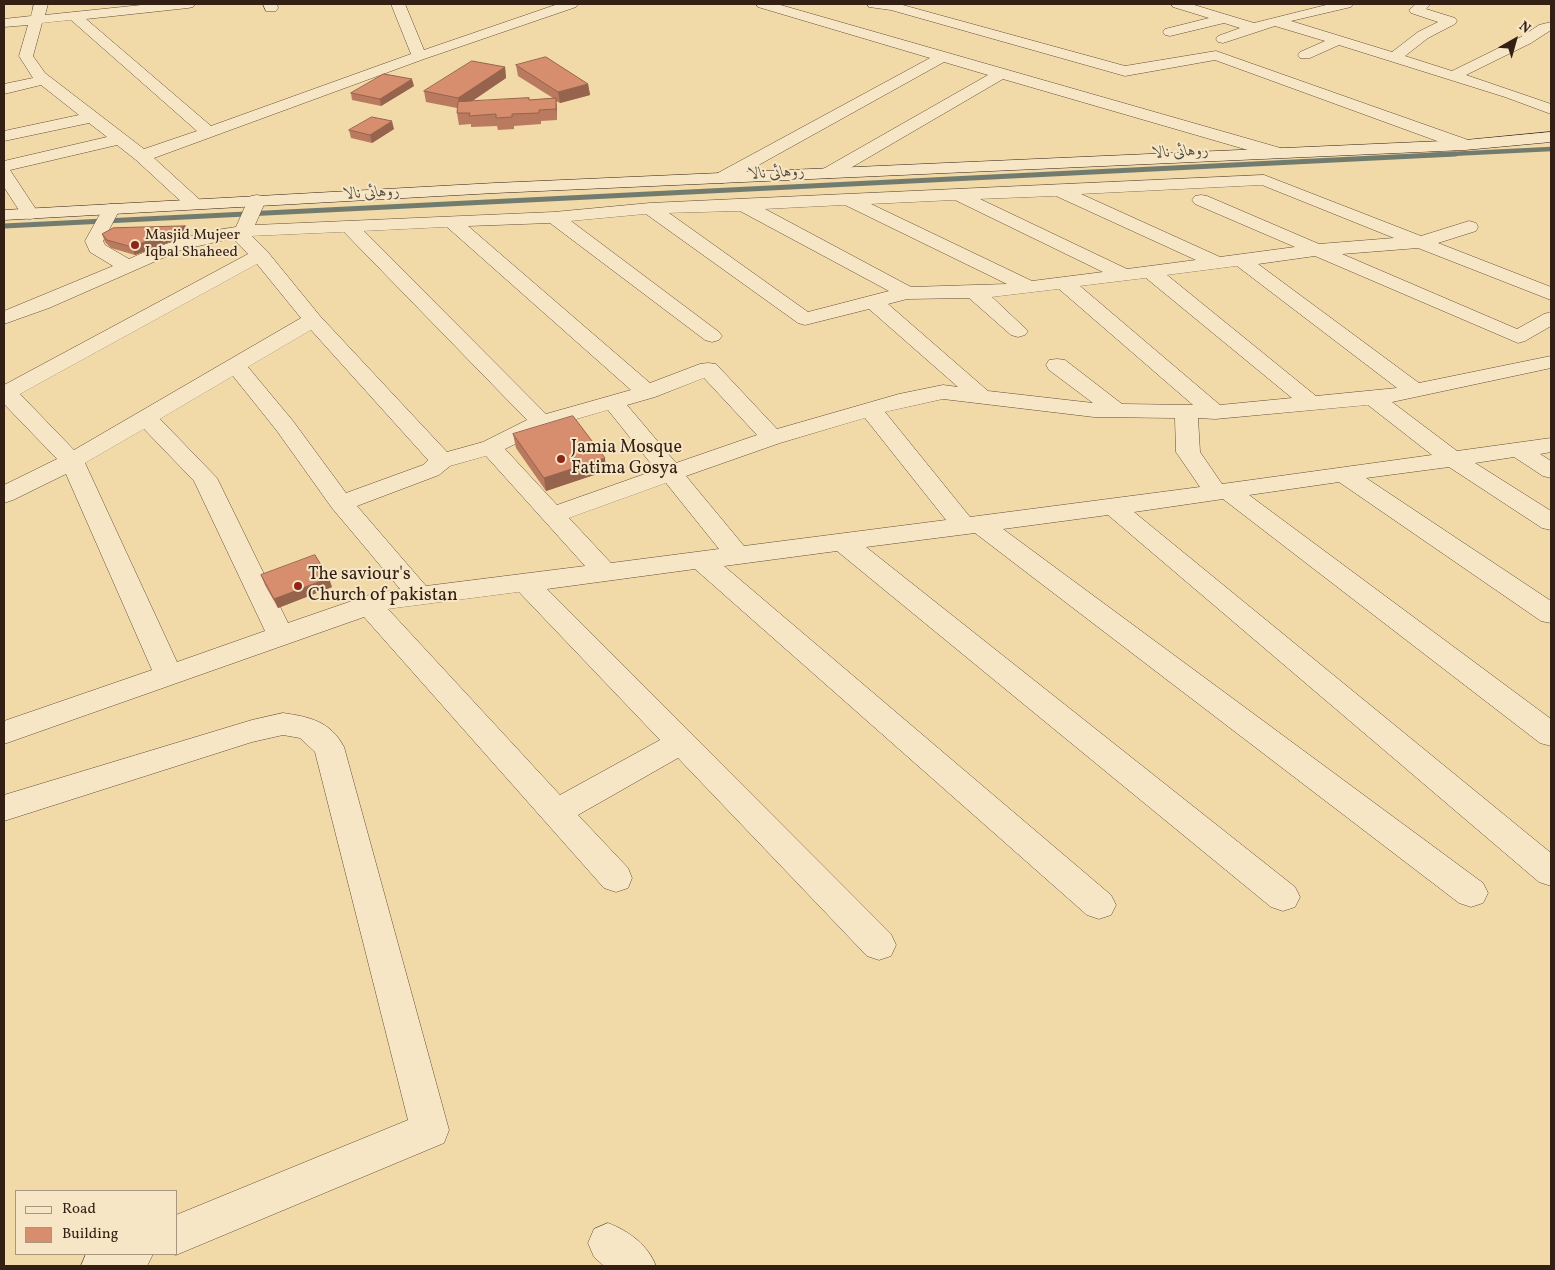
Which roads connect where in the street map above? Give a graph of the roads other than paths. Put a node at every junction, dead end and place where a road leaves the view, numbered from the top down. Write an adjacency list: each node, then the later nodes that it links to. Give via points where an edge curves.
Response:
1 (188, 4): 14 (street)
2 (398, 4): 25 (street)
3 (522, 4): 15 (street)
4 (571, 4): 15 (street)
5 (763, 4): 26 (street)
6 (874, 4): 11 (street)
7 (1178, 4): 16 (street)
8 (1306, 4): 12 (street)
9 (1346, 4): 12 (street)
10 (1424, 4): 27 (street, via 1416,9 1450,21 1423,35)
11 (894, 5): 40 (street, via 1126,71 1216,55)
12 (1320, 10): 17 (street)
13 (40, 11): 14 (street); 18 (street); 30 (street, via 26,56)
14 (73, 15): 36 (street)
15 (529, 18): 25 (street)
16 (1224, 19): 20 (street); 21 (street)
17 (1275, 21): 20 (street); 23 (street)
18 (4, 22)
19 (1551, 26): 29 (street)
20 (1254, 28): 22 (street)
21 (1170, 32)
22 (1223, 38)
23 (1337, 41): 24 (street); 27 (street)
24 (1305, 55)
25 (419, 56): 36 (street)
26 (942, 57): 28 (street); 46 (street)
27 (1394, 58): 29 (street)
28 (1001, 74): 41 (street); 45 (street)
29 (1453, 76): 33 (street)
30 (44, 80): 31 (street); 35 (street)
31 (4, 89)
32 (1542, 91): 33 (street)
33 (1524, 98): 34 (street)
34 (1551, 109)
35 (92, 118): 37 (street); 39 (street)
36 (208, 132): 42 (street)
37 (4, 136)
38 (1551, 137): 40 (street)
39 (120, 139): 42 (street); 43 (street)
40 (1465, 145): 41 (street)
41 (1278, 152): 45 (street)
42 (142, 156): 52 (street)
43 (4, 166)
44 (4, 173): 56 (street)
45 (829, 173): 46 (street)
46 (722, 178): 51 (street)
47 (1056, 190): 48 (street); 63 (street, via 1264,180); 67 (street)
48 (958, 195): 49 (street); 70 (street)
49 (847, 200): 53 (street); 72 (street)
50 (1201, 200): 64 (street)
51 (256, 202): 52 (street); 62 (street)
52 (193, 203): 55 (street)
53 (744, 205): 54 (street); 74 (street)
54 (650, 208): 58 (street); 76 (street, via 805,319)
55 (109, 212): 56 (street); 68 (street, via 94,241 97,248)
56 (30, 214): 57 (street)
57 (4, 215)
58 (554, 217): 59 (street); 81 (street)
59 (451, 221): 60 (street); 87 (street)
60 (348, 226): 62 (street); 98 (street)
61 (1469, 227): 63 (street)
62 (244, 230): 65 (street, via 242,237); 68 (street, via 174,246)
63 (1421, 242): 64 (street); 75 (street)
64 (1319, 250): 66 (street); 82 (street)
65 (260, 255): 79 (street); 88 (street)
66 (1241, 260): 67 (street); 86 (street)
67 (1218, 263): 69 (street)
68 (127, 266): 77 (street)
69 (1151, 272): 70 (street); 92 (street)
70 (1125, 275): 71 (street)
71 (1064, 283): 72 (street); 96 (street)
72 (1029, 287): 73 (street)
73 (975, 292): 74 (street); 80 (street)
74 (907, 293): 76 (street)
75 (1551, 294)
76 (872, 301): 89 (street)
77 (4, 318)
78 (1551, 318): 82 (street)
79 (313, 320): 84 (street); 104 (street)
80 (1018, 331)
81 (712, 336)
82 (1518, 337): 83 (street)
83 (1547, 362): 86 (street)
84 (235, 365): 97 (street); 111 (street)
85 (1057, 365): 94 (street)
86 (1414, 390): 90 (street)
87 (647, 392): 91 (street); 99 (street, via 708,369)
88 (5, 393): 105 (street)
89 (981, 396): 93 (street, via 943,392); 94 (street)
90 (1373, 398): 92 (street); 103 (street)
91 (613, 402): 98 (street); 107 (street)
92 (1311, 403): 96 (street)
93 (870, 409): 99 (street); 115 (street)
94 (1116, 410): 95 (street)
95 (1186, 412): 96 (street); 109 (street, via 1188,452)
96 (1215, 412)
97 (145, 417): 105 (street); 124 (street, via 205,478)
98 (541, 422): 101 (street)
99 (772, 438): 107 (street)
100 (1551, 445): 102 (street)
101 (491, 448): 104 (street); 113 (street)
102 (1519, 450): 103 (street); 106 (street)
103 (1453, 459): 108 (street); 114 (street)
104 (442, 460): 111 (street, via 431,470)
105 (72, 461): 110 (street); 125 (street)
106 (1551, 471)
107 (672, 473): 113 (street); 117 (street)
108 (1344, 475): 109 (street); 123 (street)
109 (1222, 492): 112 (street); 127 (street)
110 (4, 495)
111 (341, 503): 121 (street)
112 (1113, 507): 115 (street); 131 (street)
113 (552, 515): 119 (street)
114 (1551, 522)
115 (972, 525): 116 (street); 133 (street)
116 (843, 542): 117 (street); 134 (street)
117 (738, 555): 118 (street)
118 (701, 560): 119 (street); 135 (street)
119 (605, 572): 120 (street)
120 (526, 582): 121 (street); 128 (street)
121 (420, 596): 122 (street)
122 (369, 605): 124 (street); 130 (street)
123 (1551, 614)
124 (281, 636): 125 (street)
125 (169, 676): 126 (street)
126 (4, 733)
127 (1551, 735)
128 (681, 742): 130 (street); 136 (street)
129 (4, 808): 137 (street, via 283,724 308,728 329,746 430,1130)
130 (556, 812): 132 (street)
131 (1551, 872)
132 (616, 878)
133 (1471, 893)
134 (1282, 897)
135 (1099, 905)
136 (879, 945)
137 (178, 1234)
138 (130, 1255): 139 (street)
139 (102, 1266)

